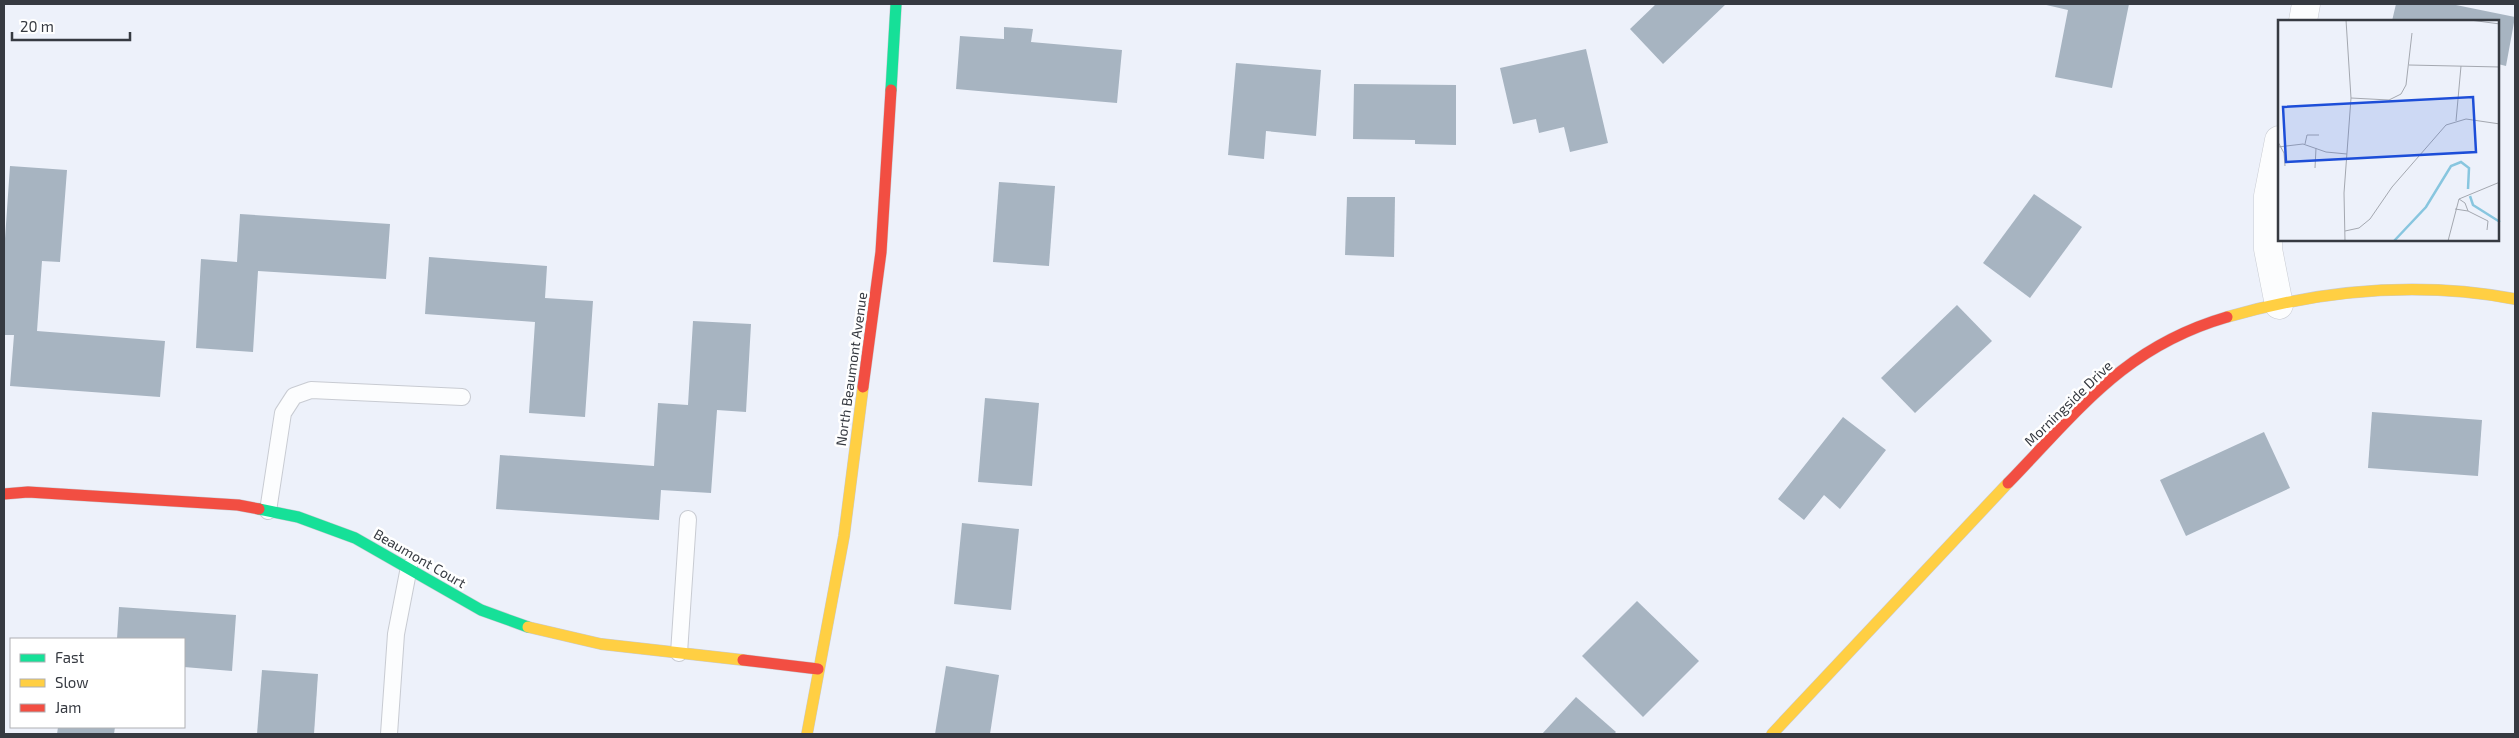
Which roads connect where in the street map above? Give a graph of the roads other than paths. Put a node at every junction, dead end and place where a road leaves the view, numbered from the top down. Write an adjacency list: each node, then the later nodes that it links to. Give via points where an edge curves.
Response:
1 (896, 4): 13 (street, North Beaumont Avenue, via 882,252 844,536)
2 (2306, 4): 3 (street)
3 (2303, 20)
4 (2278, 145): 6 (street, via 2268,196 2268,249)
5 (2515, 299): 6 (street, Morningside Drive, via 2480,291 2413,286 2345,291)
6 (2278, 305): 16 (street, Morningside Drive, via 2246,310 2195,326 2148,350 2106,382)
7 (462, 396): 9 (lane, via 311,390 294,396 283,413)
8 (4, 494): 9 (street, Beaumont Court, via 28,492 238,505)
9 (268, 511): 11 (street, Beaumont Court, via 298,517 355,538)
10 (688, 519): 12 (lane)
11 (409, 567): 12 (street, Beaumont Court, via 434,585 481,610 540,631 601,644); 14 (lane, via 396,634)
12 (679, 653): 13 (street, Beaumont Court)
13 (818, 668): 15 (street, North Beaumont Avenue)
14 (389, 734)
15 (807, 734)
16 (1772, 734)

